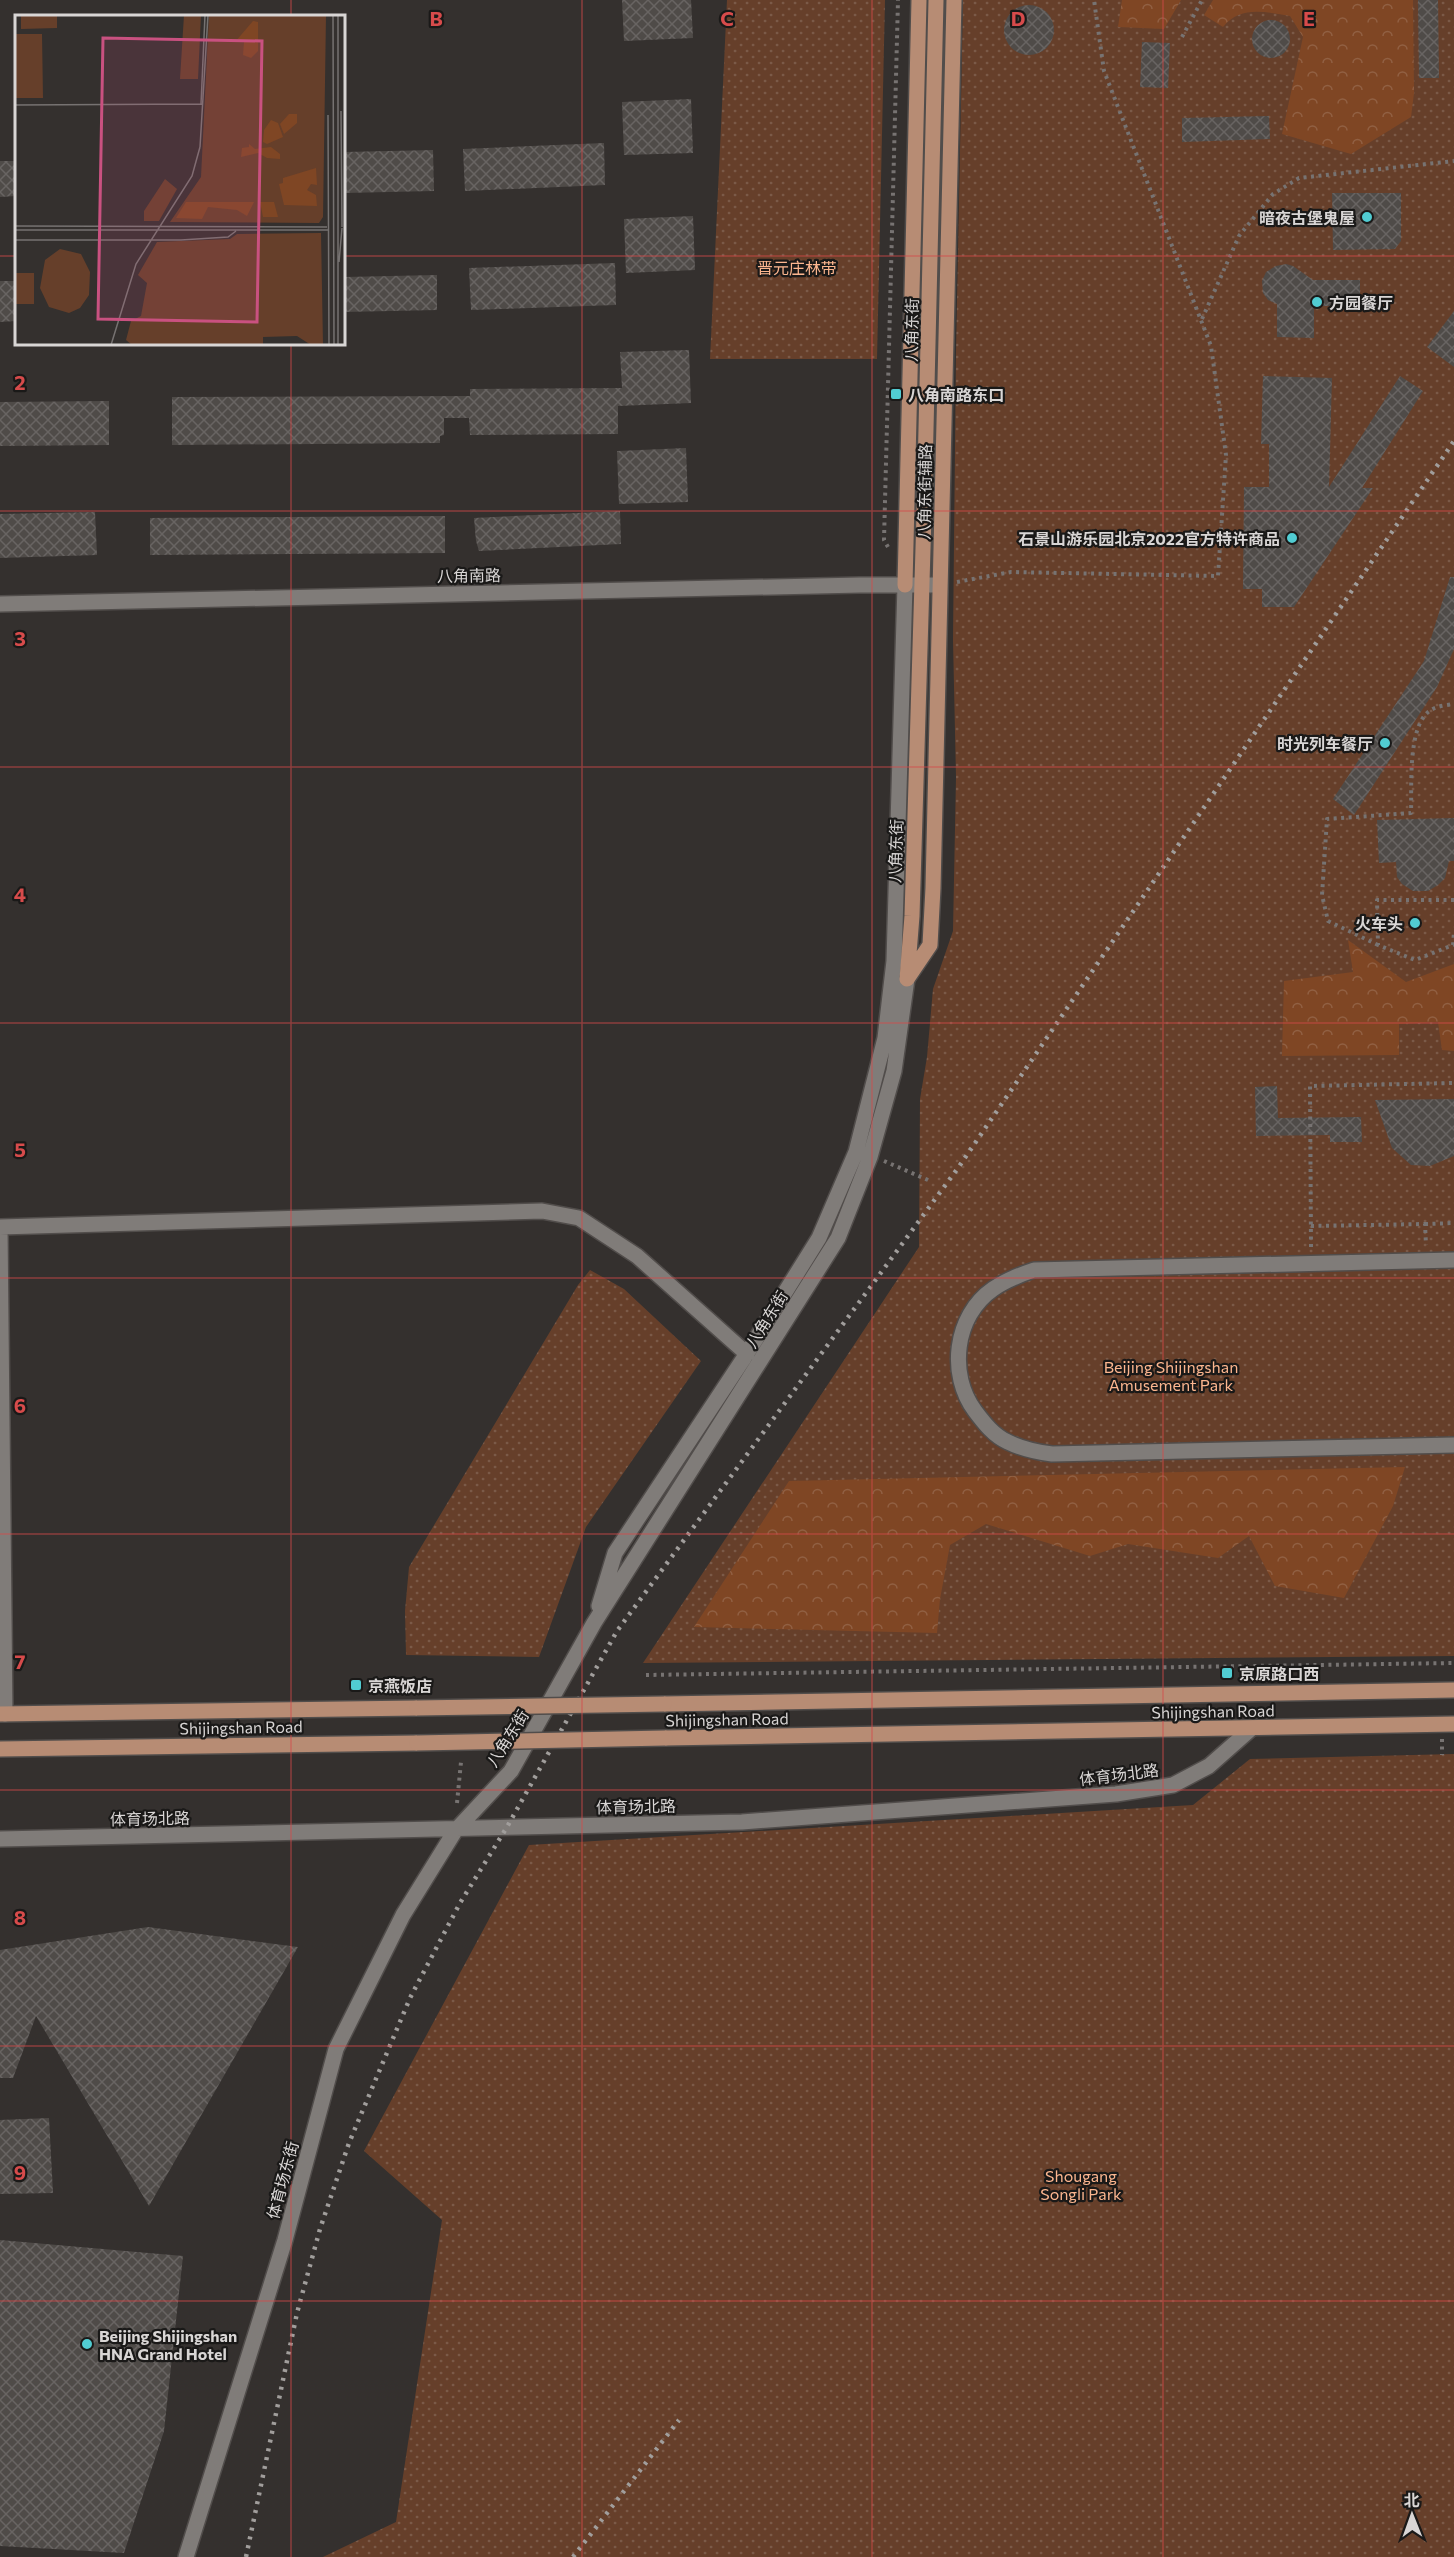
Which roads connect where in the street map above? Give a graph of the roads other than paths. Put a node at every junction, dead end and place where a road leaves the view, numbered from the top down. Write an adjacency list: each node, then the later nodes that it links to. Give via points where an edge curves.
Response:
1 (919, 0): 4 (main road, 八角东街)
2 (936, 0): 5 (main road, 八角东街)
3 (954, 0): 6 (main road, 八角东街辅路)
4 (905, 585): 5 (street, 八角南路); 7 (street, 八角南路); 10 (street, 八角东街, via 894,961 885,1038 856,1152 819,1238)
5 (921, 585): 6 (street, 八角南路); 8 (main road, 八角东街)
6 (939, 585): 8 (main road, 八角东街辅路, via 930,945)
7 (0, 603)
8 (907, 979): 13 (street, 八角东街, via 894,1071 870,1157 838,1238)
9 (1454, 1260): 12 (street, via 1034,1270 991,1290 970,1312 960,1339 957,1371 965,1397 987,1427 1005,1441 1052,1454)
10 (747, 1354): 11 (street, via 637,1256 579,1218 542,1211 0,1227); 13 (street, 八角东街, via 615,1553)
11 (0, 1392): 15 (street)
12 (1454, 1445)
13 (594, 1623): 19 (street, 八角东街, via 511,1771)
14 (1454, 1690): 15 (main road, Shijingshan Road, bridge)
15 (2, 1714)
16 (1454, 1724): 17 (main road, Shijingshan Road)
17 (1252, 1728): 18 (main road, Shijingshan Road, bridge); 19 (street, 体育场北路, via 1209,1766 1173,1785 1116,1794 742,1822)
18 (0, 1749)
19 (455, 1831): 20 (street, 体育场北路); 21 (street, 体育场东街, via 403,1916 336,2049 285,2240)
20 (0, 1839)
21 (186, 2557)

